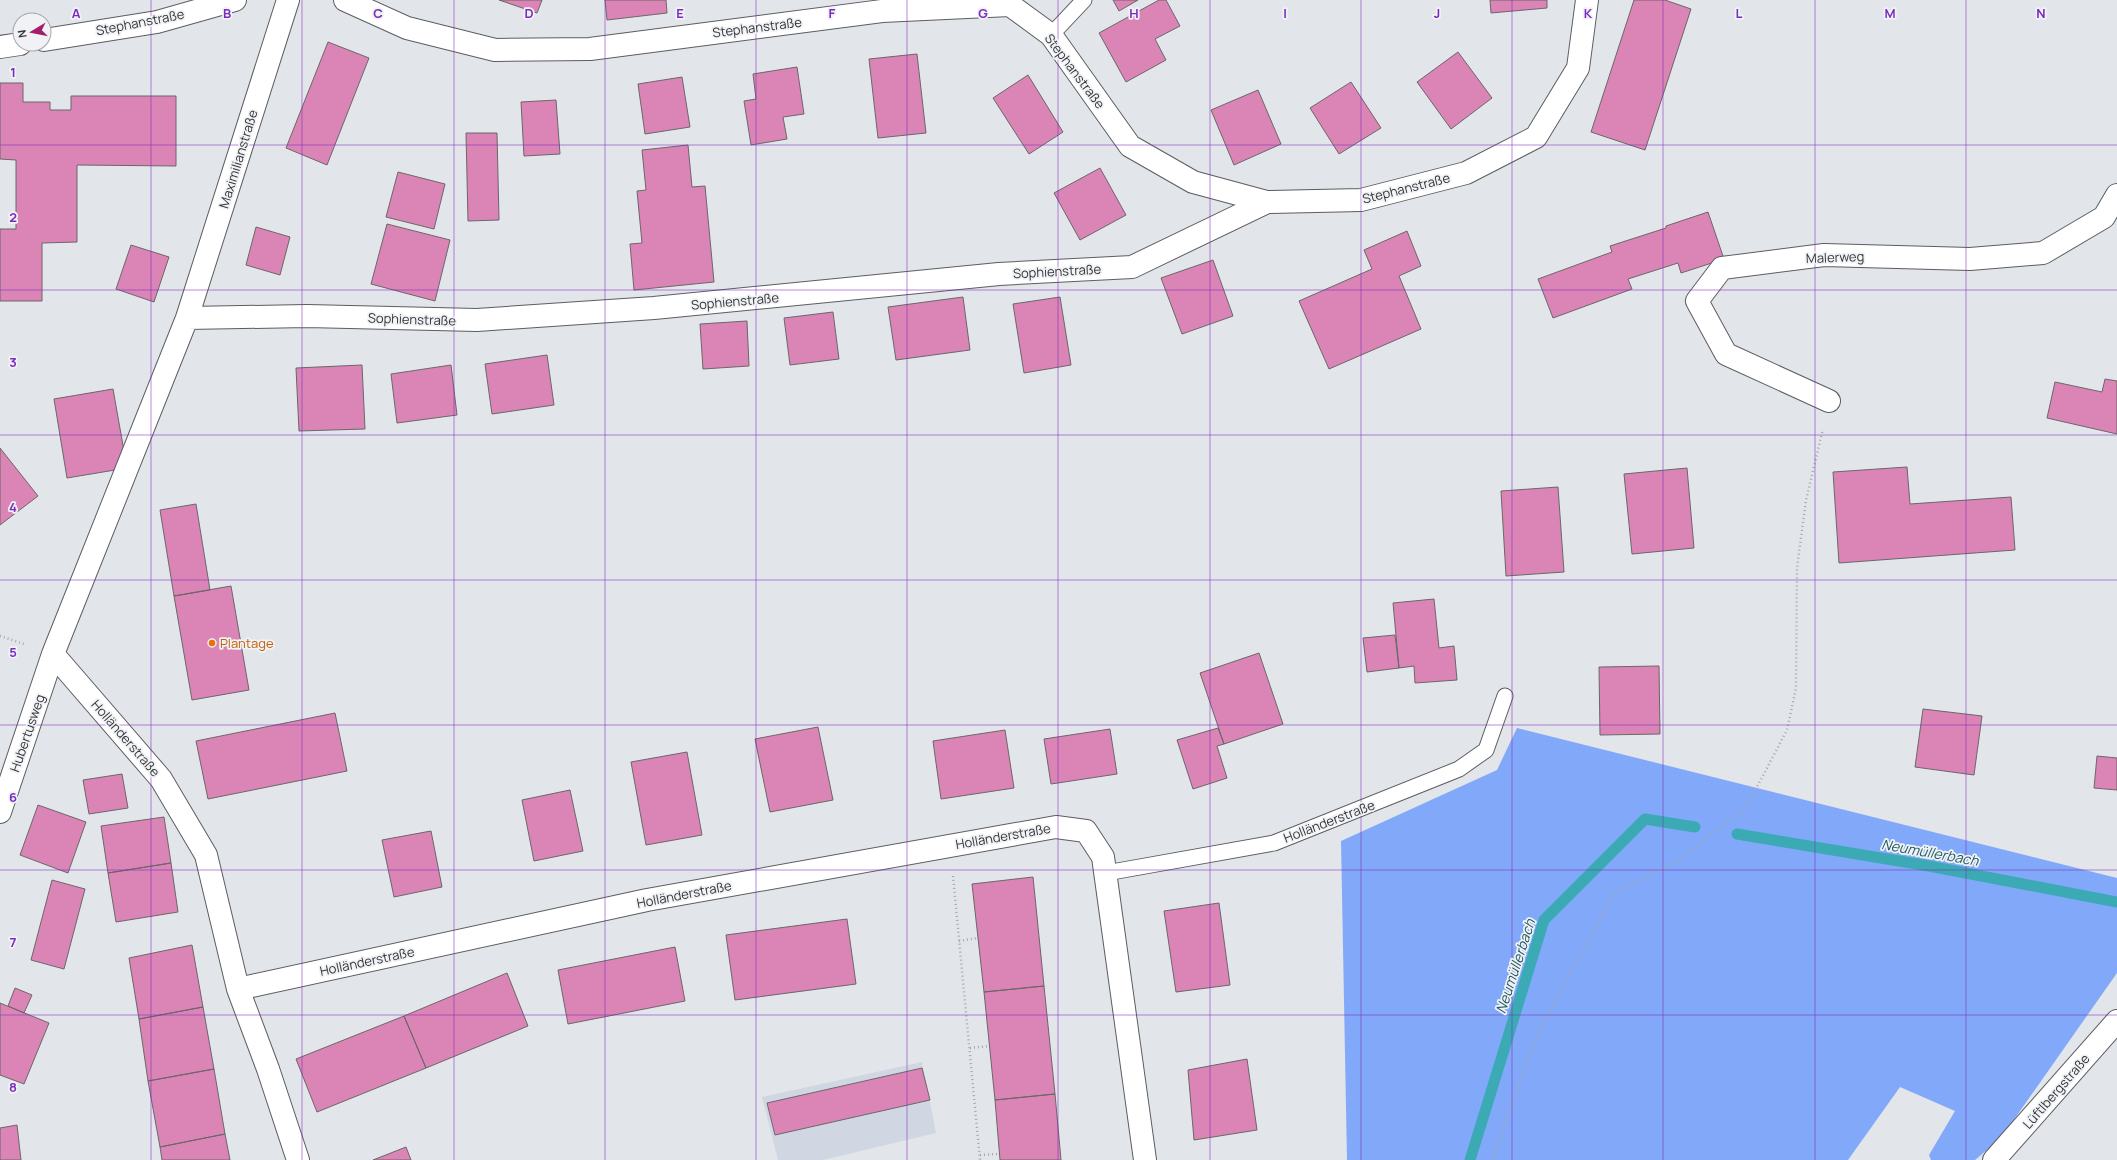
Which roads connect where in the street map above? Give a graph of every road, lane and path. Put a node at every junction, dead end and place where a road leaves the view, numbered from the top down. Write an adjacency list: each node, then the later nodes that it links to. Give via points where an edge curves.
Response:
1 (235, 0): 9 (street, Stephanstraße, via 157,22)
2 (288, 0): 14 (street, Maximilianstraße)
3 (345, 0): 7 (street, Stephanstraße, via 407,28 495,50 590,49)
4 (1084, 0): 8 (lane)
5 (1587, 0): 13 (street, Stephanstraße, via 1578,68 1536,137 1466,173 1361,200)
6 (1009, 2): 7 (street, Stephanstraße); 8 (street, Stephanstraße)
7 (879, 5)
8 (1051, 35): 13 (street, Stephanstraße, via 1130,146 1193,182)
9 (52, 39)
10 (12, 45): 11 (street)
11 (0, 47)
12 (2117, 195): 15 (street, Malerweg, via 2104,217 2043,253 1970,259 1824,255 1722,268 1697,301 1726,354)
13 (1267, 202): 14 (street, Sophienstraße, via 1132,267 999,274 662,307 477,320 307,316)
14 (187, 318): 18 (street)
15 (1829, 401): 34 (path, via 1806,500 1797,568 1796,688 1787,730 1747,806 1681,859 1614,894 1540,1029)
16 (0, 636): 17 (path)
17 (26, 644)
18 (53, 654): 20 (street, Hubertusweg); 25 (street, Holländerstraße, via 161,779 206,855)
19 (1505, 696): 22 (lane, Holländerstraße, via 1486,750 1459,769 1274,842)
20 (0, 812)
21 (950, 846): 22 (street, Holländerstraße, via 1056,827 1086,831 1103,857); 24 (path); 25 (street, Holländerstraße, via 647,900)
22 (1106, 873): 33 (street, Holländerstraße)
23 (978, 938): 24 (path)
24 (959, 941): 28 (path)
25 (238, 989): 31 (street, Holländerstraße)
26 (2117, 1021): 35 (street, Lüftlbergstraße)
27 (989, 1046): 28 (path)
28 (970, 1048): 30 (path)
29 (999, 1154): 30 (path)
30 (980, 1155): 32 (path)
31 (298, 1160)
32 (980, 1160)
33 (1145, 1160)
34 (1492, 1160)
35 (1994, 1160)

